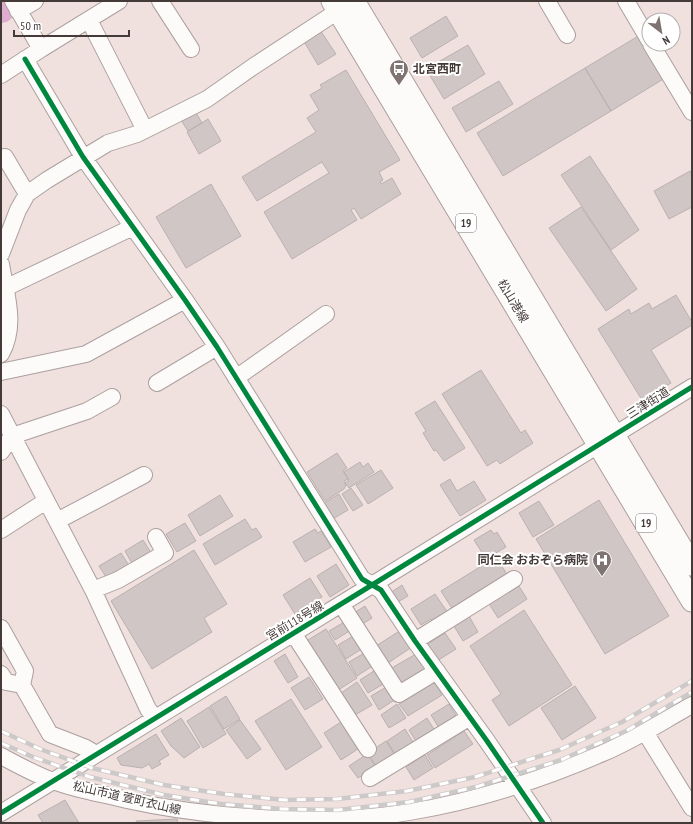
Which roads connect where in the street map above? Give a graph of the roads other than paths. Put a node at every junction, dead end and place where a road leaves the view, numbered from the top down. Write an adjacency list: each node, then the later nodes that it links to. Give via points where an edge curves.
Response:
1 (35, 1): 7 (street)
2 (119, 1): 8 (street)
3 (160, 1): 12 (street)
4 (547, 1): 10 (street)
5 (626, 1): 9 (street)
6 (339, 4): 17 (street, via 206,99); 36 (main road, 松山港線 / 19)
7 (16, 6): 11 (street)
8 (89, 20): 11 (street); 17 (street)
9 (641, 26)
10 (567, 35)
11 (41, 48): 14 (street)
12 (190, 49)
13 (657, 52): 16 (street)
14 (25, 59): 15 (street); 19 (street)
15 (1, 75)
16 (692, 112)
17 (145, 130): 19 (street, via 108,142)
18 (5, 157): 20 (street)
19 (83, 157): 20 (street); 21 (street)
20 (27, 194): 22 (street)
21 (133, 226): 24 (street); 25 (street)
22 (1, 254)
23 (1, 264): 24 (street)
24 (3, 289): 28 (street, via 8,296 10,317 6,346)
25 (185, 300): 27 (street); 29 (street, via 86,354)
26 (326, 314): 30 (street)
27 (217, 348): 30 (street); 31 (street)
28 (1, 354)
29 (1, 372)
30 (236, 378): 45 (street, via 362,579)
31 (157, 383)
32 (692, 387): 36 (street, 三津街道)
33 (112, 397): 35 (street, via 87,411)
34 (1, 414): 35 (street)
35 (12, 436): 37 (street); 39 (street)
36 (607, 440): 43 (main road, 松山港線 / 19); 45 (street, 宮前118号線); 47 (main road, 松山港線 / 19)
37 (1, 452)
38 (144, 475): 40 (street)
39 (46, 501): 40 (street); 41 (street)
40 (57, 521): 46 (street)
41 (1, 530)
42 (156, 537): 46 (street, via 165,553 118,580)
43 (692, 565)
44 (514, 579): 51 (street)
45 (372, 585): 48 (street, 宮前118号線); 51 (street, via 381,590)
46 (93, 590): 57 (street)
47 (692, 600)
48 (341, 604): 50 (street, 宮前118号線); 52 (street, via 399,694)
49 (1, 628): 54 (street, via 25,671)
50 (293, 634): 57 (street, 宮前118号線); 59 (street)
51 (415, 641): 52 (street)
52 (437, 671): 56 (street)
53 (1, 674): 54 (street, via 6,682)
54 (22, 685): 60 (street, via 50,734)
55 (692, 705): 58 (street, 松山市道 萱町衣山線)
56 (470, 717): 62 (street); 64 (street)
57 (155, 718): 60 (street, 宮前118号線)
58 (644, 732): 64 (street, 松山市道 萱町衣山線, via 605,752); 65 (street)
59 (368, 748)
60 (96, 754): 63 (street, 宮前118号線)
61 (1, 756): 63 (street, 松山市道 萱町衣山線)
62 (370, 778)
63 (52, 781): 66 (street, 宮前118号線); 67 (street, 松山市道 萱町衣山線, via 152,805)
64 (517, 785): 68 (street, 松山市道 萱町衣山線, via 459,802 407,813); 69 (street)
65 (692, 808)
66 (1, 812)
67 (242, 820): 68 (street, 松山市道 萱町衣山線)
68 (285, 821)
69 (543, 823)

